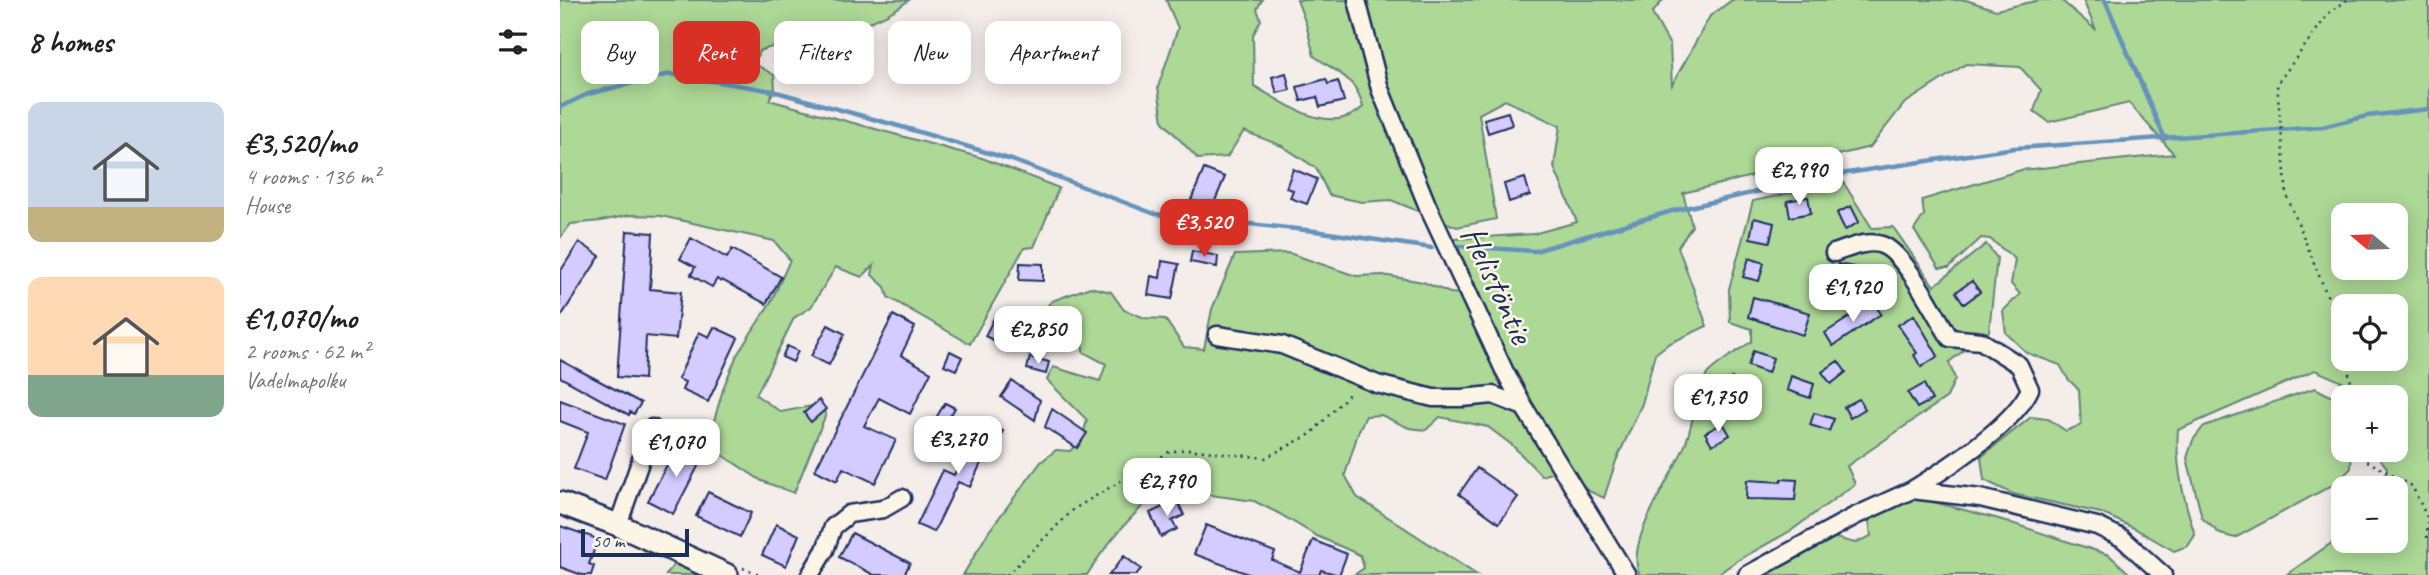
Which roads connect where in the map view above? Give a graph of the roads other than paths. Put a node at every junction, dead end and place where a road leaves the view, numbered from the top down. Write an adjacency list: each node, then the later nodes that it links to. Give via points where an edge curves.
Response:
1 (1357, 0): 4 (street, Helistöntie, via 1380,89 1428,207)
2 (1834, 253): 6 (street, via 1881,244 1897,255 1950,338 1982,341 2019,366 2029,389 2023,403 1951,466)
3 (1217, 335): 4 (street, via 1282,345 1377,384 1433,398 1493,395)
4 (1524, 407): 12 (street, Helistöntie)
5 (652, 428): 9 (street)
6 (1912, 489): 13 (street); 14 (street, via 1980,498 2097,526 2122,538)
7 (902, 498): 11 (street, via 883,509 849,514 833,527)
8 (560, 503): 9 (street)
9 (618, 525): 10 (street)
10 (727, 575)
11 (810, 575)
12 (1626, 575)
13 (1747, 575)
14 (2163, 575)

